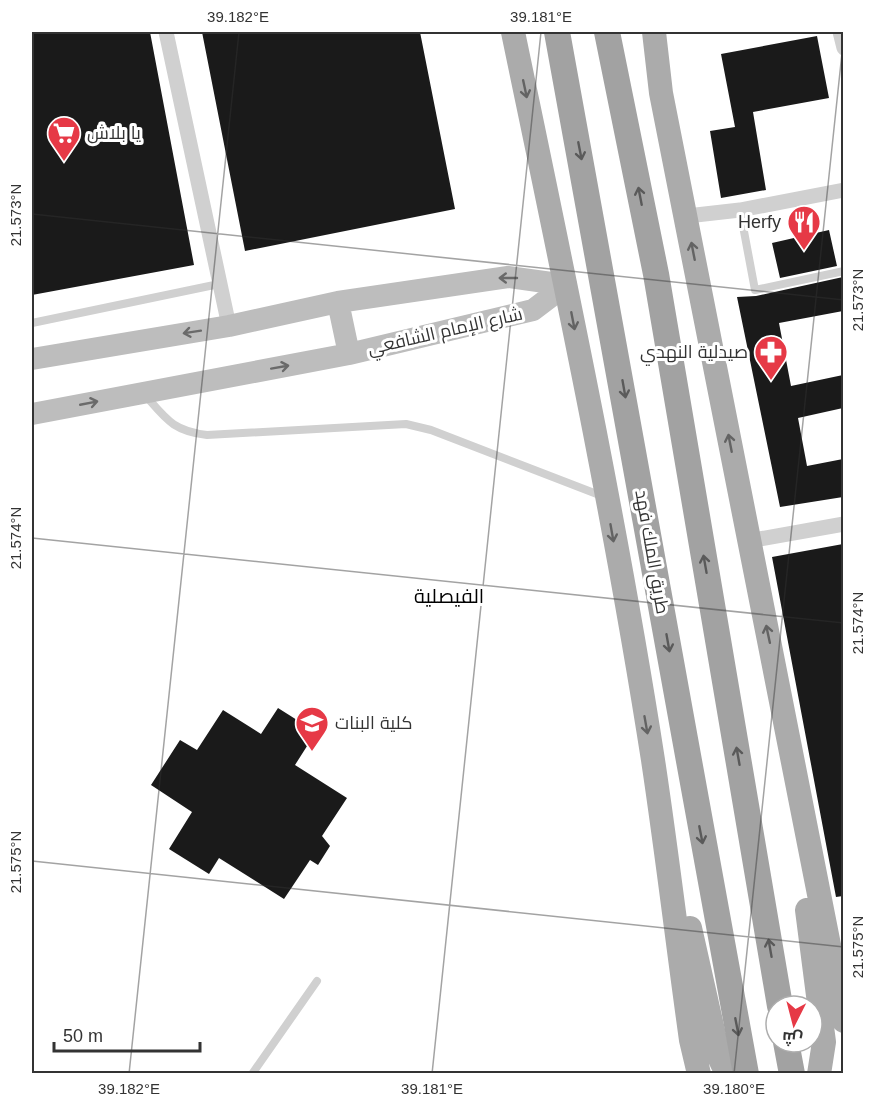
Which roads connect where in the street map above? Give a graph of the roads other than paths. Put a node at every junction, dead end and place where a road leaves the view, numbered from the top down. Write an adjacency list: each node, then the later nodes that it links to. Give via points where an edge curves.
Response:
1 (166, 32): 14 (street)
2 (513, 32): 15 (main road, one-way to 15)
3 (557, 32): 35 (highway, طريق الملك فهد, one-way to 35, via 607,290)
4 (607, 32): 29 (highway, one-way to 4, via 656,274)
5 (646, 32): 9 (main road)
6 (654, 32): 9 (main road)
7 (840, 32): 8 (street)
8 (843, 48)
9 (661, 93): 12 (main road)
10 (843, 189): 11 (street)
11 (740, 210): 12 (street); 13 (lane, via 755,290)
12 (687, 216): 25 (main road, one-way to 12)
13 (843, 270)
14 (219, 284): 17 (lane); 18 (street)
15 (566, 285): 16 (main road, شارع الإمام الشافعي, one-way to 16, via 508,277); 19 (main road, شارع الإمام الشافعي, via 533,310); 23 (main road, one-way to 23)
16 (338, 302): 18 (main road, شارع الإمام الشافعي); 19 (main road)
17 (32, 323)
18 (229, 326): 20 (main road, شارع الإمام الشافعي, one-way to 20)
19 (349, 354): 21 (main road, شارع الإمام الشافعي, one-way to 19)
20 (32, 359)
21 (142, 392): 22 (main road, شارع الإمام الشافعي, one-way to 21); 23 (lane, via 172,426 188,433 406,424 431,430)
22 (32, 414)
23 (606, 498): 27 (main road, one-way to 27)
24 (843, 524): 25 (street)
25 (748, 541): 26 (main road, one-way to 25)
26 (777, 676): 30 (main road); 37 (main road, via 824,1042)
27 (652, 758): 33 (main road); 34 (main road, via 719,1057)
28 (317, 981): 32 (lane)
29 (778, 994)
30 (843, 1022)
31 (788, 1054): 36 (highway)
32 (252, 1074)
33 (699, 1074)
34 (728, 1074)
35 (746, 1074)
36 (792, 1074)
37 (819, 1074)

